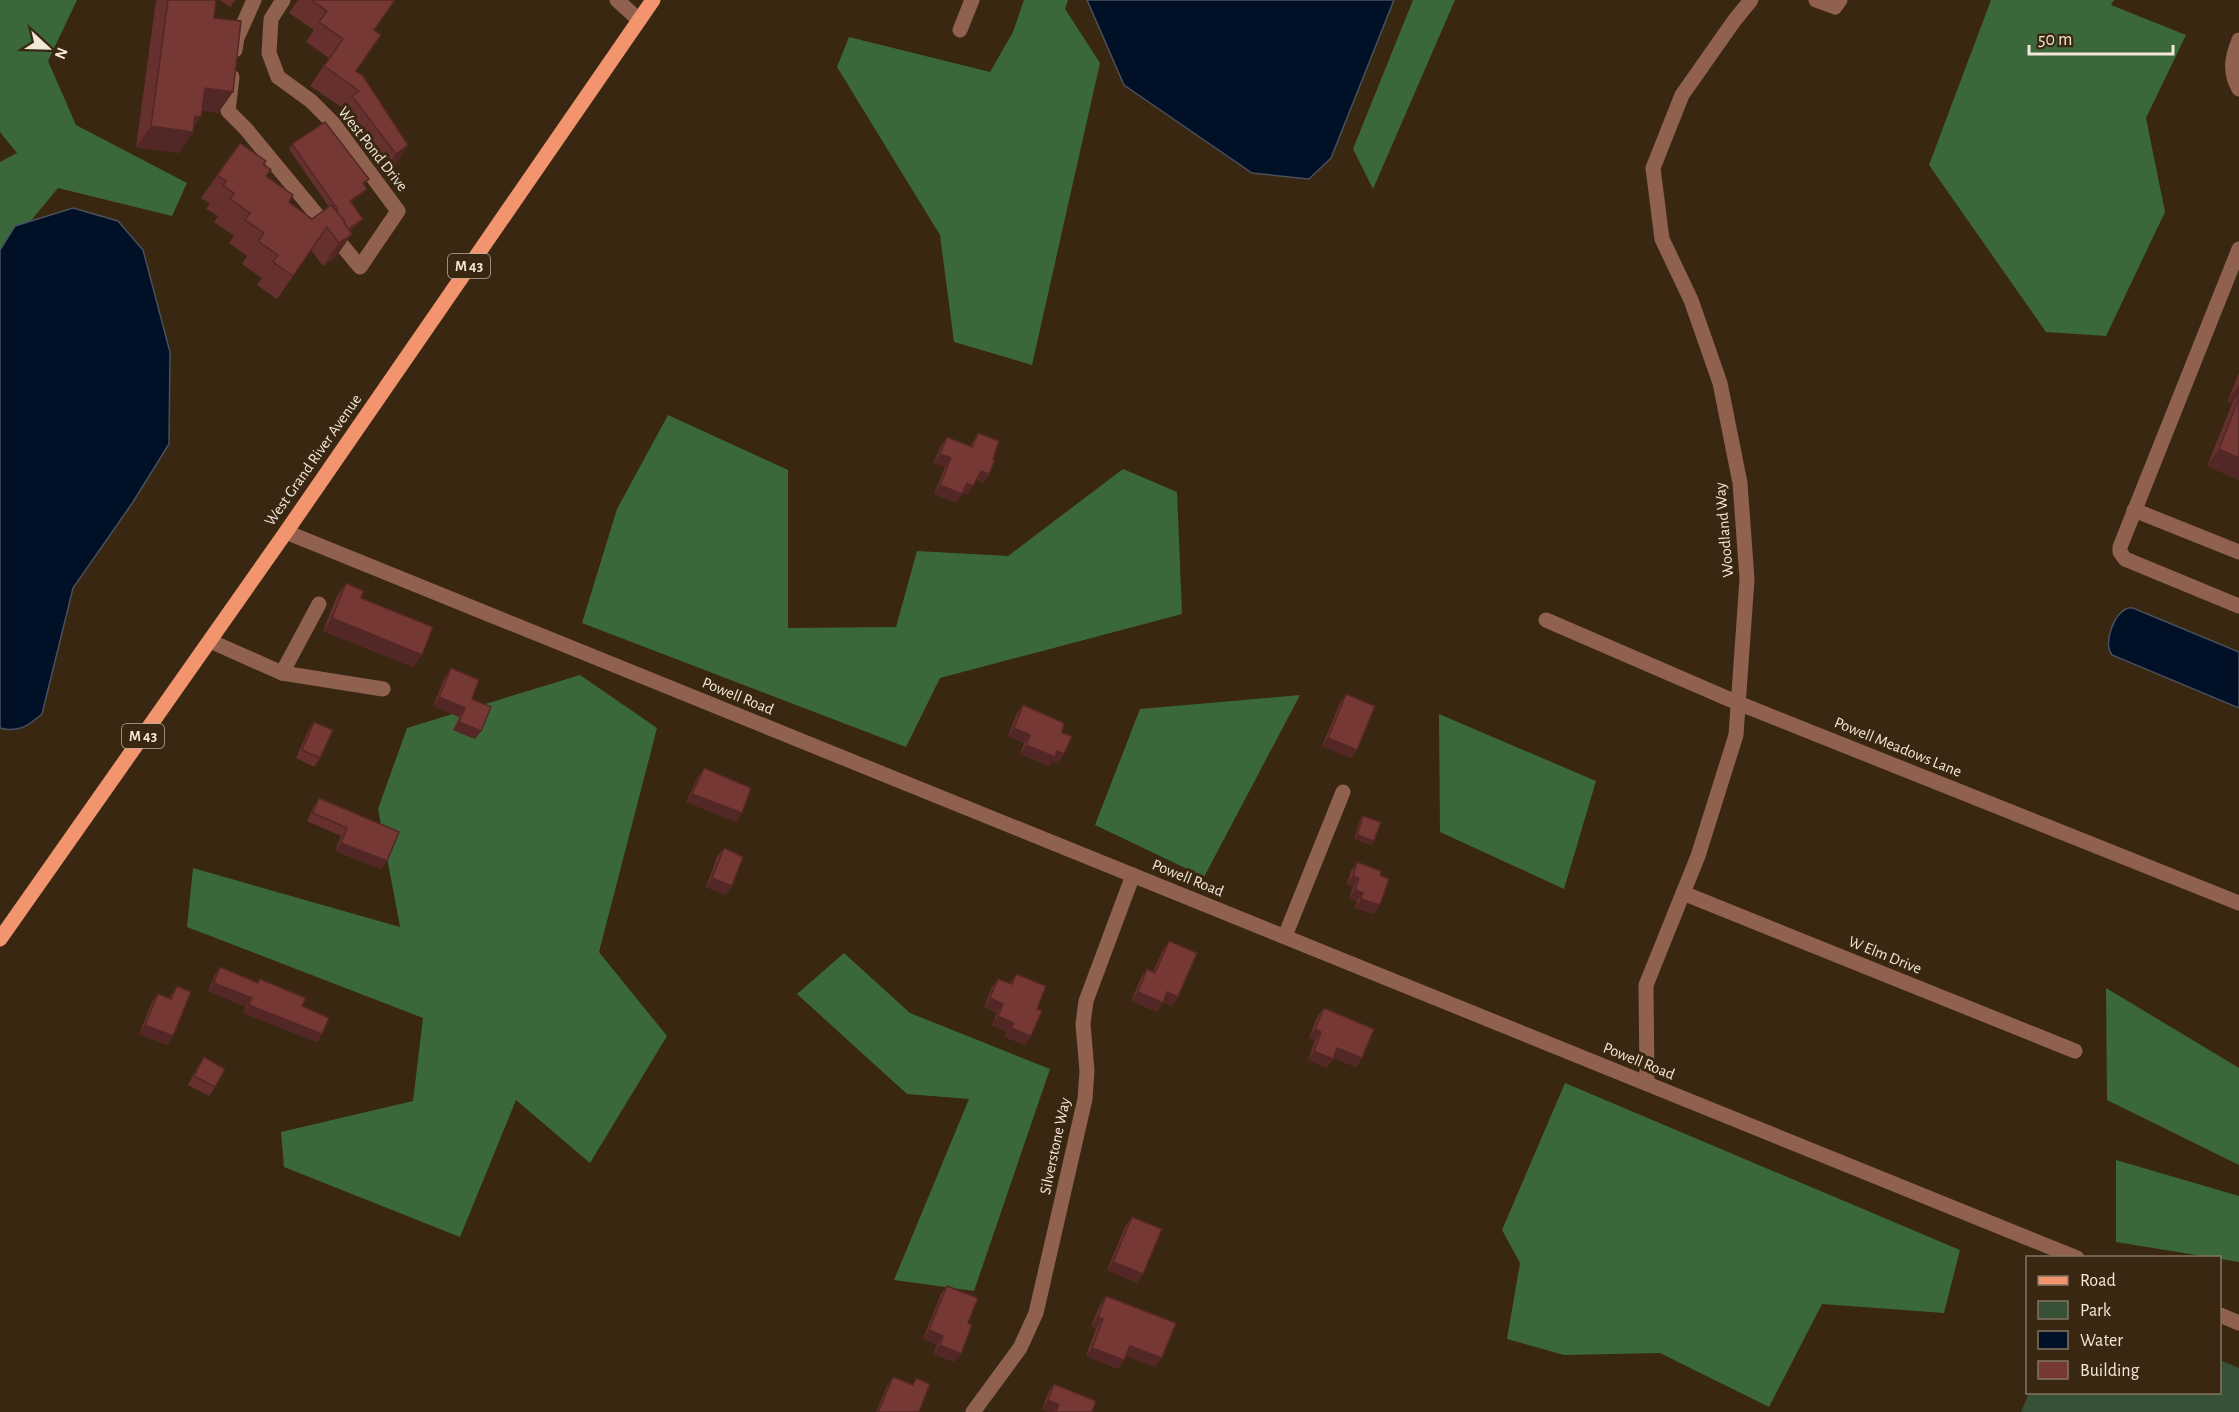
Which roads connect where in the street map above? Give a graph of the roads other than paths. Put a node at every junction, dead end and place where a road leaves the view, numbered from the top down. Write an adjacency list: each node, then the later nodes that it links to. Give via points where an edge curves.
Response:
1 (254, 0): 2 (street, West Pond Drive, via 237,38 228,111 360,267 398,211 333,123 278,77 269,52 271,19)
2 (283, 0)
3 (617, 0): 9 (street)
4 (653, 0): 9 (main road, West Grand River Avenue / M 43)
5 (972, 0): 10 (street)
6 (1751, 0): 23 (street, Woodland Way, via 1682,95 1653,168 1662,239 1691,300 1720,383 1740,483 1747,579)
7 (1816, 0): 8 (street, via 1834,7)
8 (1840, 0)
9 (639, 20): 15 (main road, West Grand River Avenue / M 43)
10 (960, 30)
11 (2239, 40): 12 (street, via 2232,68)
12 (2239, 89)
13 (2239, 249): 14 (street)
14 (2134, 510): 16 (street); 18 (street, via 2120,548 2125,559)
15 (286, 532): 20 (main road, West Grand River Avenue / M 43); 25 (street, Powell Road)
16 (2239, 552)
17 (319, 604): 21 (street)
18 (2239, 606)
19 (1546, 620): 23 (street, Powell Meadows Lane)
20 (210, 641): 21 (street); 29 (main road, West Grand River Avenue / M 43)
21 (282, 673): 22 (street)
22 (383, 689)
23 (1738, 702): 26 (street, Woodland Way, via 1736,735); 27 (street, Powell Meadows Lane)
24 (1343, 792): 28 (street)
25 (1133, 875): 28 (street, Powell Road); 35 (street, Silverstone Way, via 1086,1001 1085,1099 1037,1309 1020,1348)
26 (1683, 893): 30 (street, W Elm Drive); 31 (street, Woodland Way, via 1646,985)
27 (2239, 903)
28 (1285, 936): 31 (street, Powell Road)
29 (0, 939)
30 (2075, 1051)
31 (1647, 1083): 32 (street, Powell Road)
32 (2075, 1256)
33 (2221, 1315): 34 (street)
34 (2239, 1323)
35 (973, 1412)

